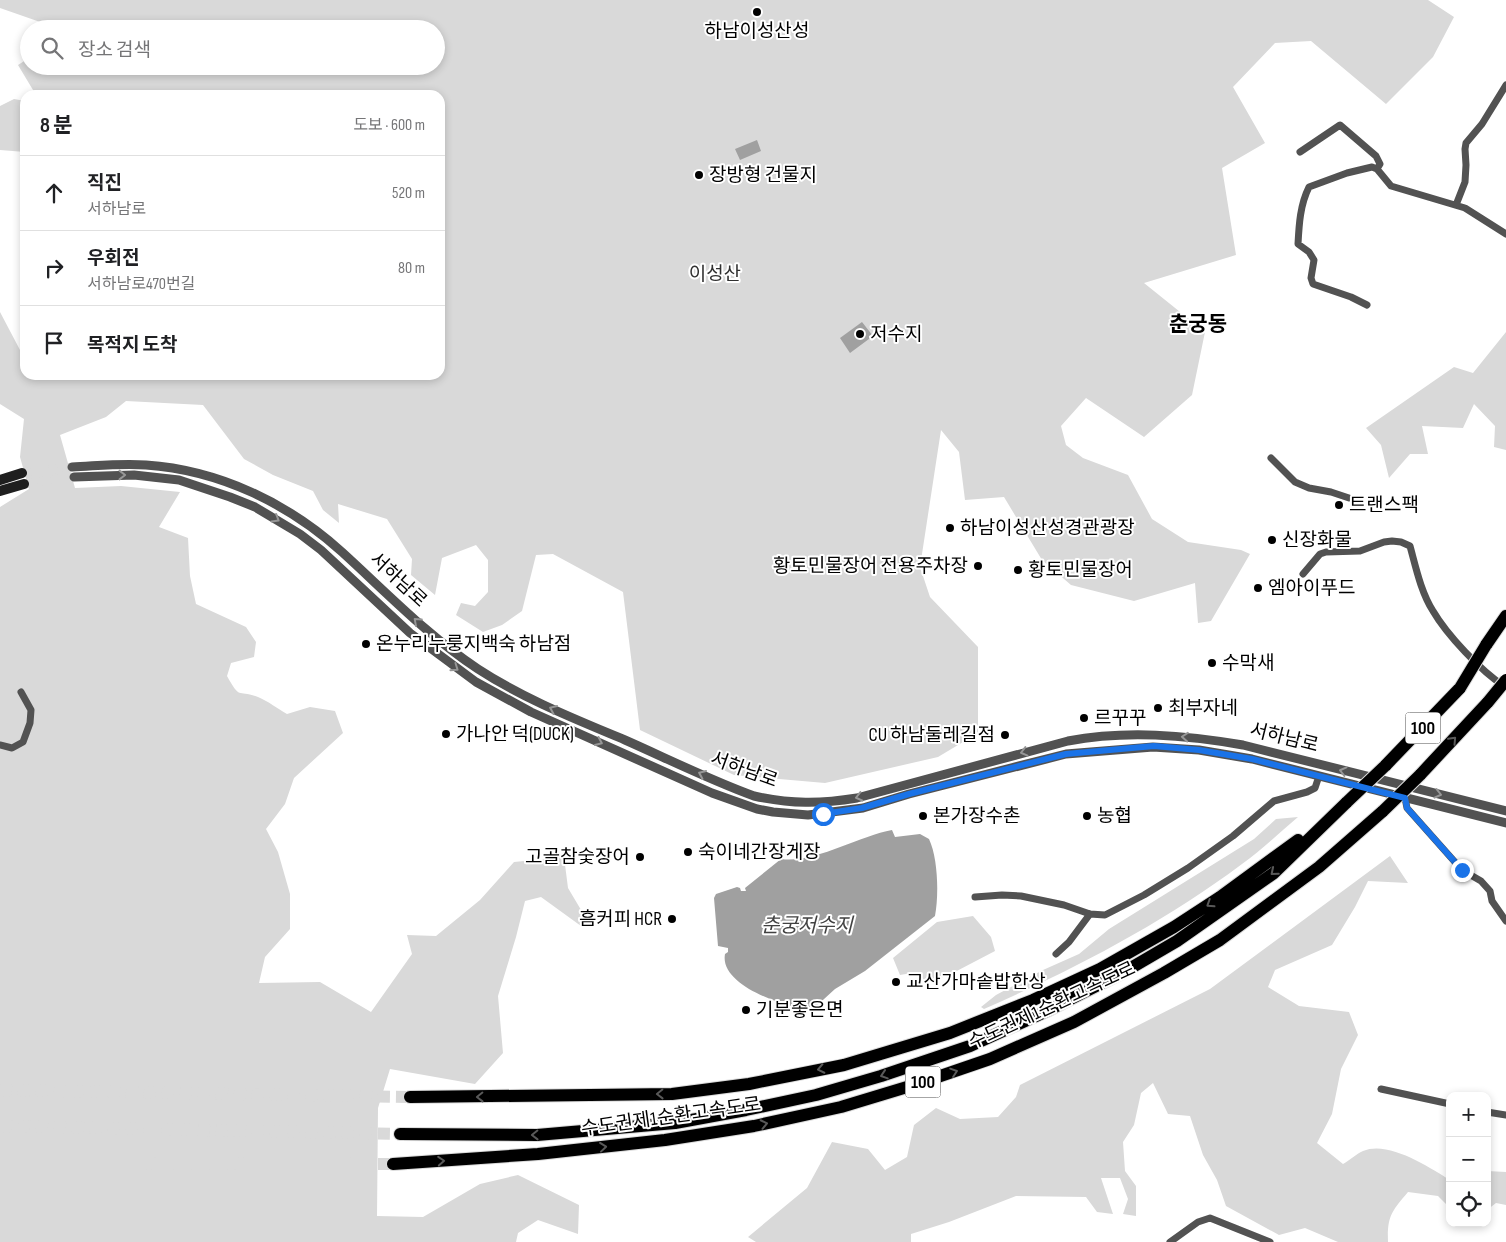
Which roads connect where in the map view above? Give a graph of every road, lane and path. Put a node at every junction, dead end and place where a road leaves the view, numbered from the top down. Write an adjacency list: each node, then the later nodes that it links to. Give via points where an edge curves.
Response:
1 (1506, 85): 4 (street, via 1466,143 1465,182)
2 (1300, 152): 3 (street, via 1340,125 1376,156 1380,164)
3 (1377, 169): 4 (street, via 1391,186); 6 (street, via 1361,169 1309,187 1299,226 1298,244 1314,260 1313,284 1351,296)
4 (1456, 206): 5 (street, via 1465,208)
5 (1506, 234)
6 (1367, 305)
7 (1271, 458): 12 (street, via 1295,482)
8 (72, 467): 24 (street, 서하남로, via 132,464 174,468 257,494 314,529 434,636 493,678 523,695 754,796 808,804 841,801 1068,741 1142,735 1201,738 1243,745)
9 (74, 477): 21 (street, 서하남로, one-way to 21, via 134,476 179,480 255,507 321,550 410,633 476,682 531,712 712,793 757,809 808,815 862,808 1066,754 1136,747 1199,750)
10 (0, 480): 11 (main road, via 23,478)
11 (0, 491)
12 (1349, 498)
13 (1304, 574): 18 (street, via 1320,554 1326,552 1360,551 1392,541 1410,546 1432,610 1463,648)
14 (1506, 616): 16 (highway)
15 (1506, 632): 16 (highway, 수도권제1순환고속도로 / 100)
16 (1488, 648): 23 (highway, 수도권제1순환고속도로 / 100, bridge, via 1460,688)
17 (1506, 680): 36 (highway, 수도권제1순환고속도로 / 100, one-way to 17, bridge, via 538,1154 754,1126 841,1107 990,1060 1074,1022 1220,940 1319,867 1383,811)
18 (1506, 687)
19 (20, 692): 20 (street, via 31,710 23,742 12,748)
20 (0, 745)
21 (1319, 776): 22 (street, 서하남로); 27 (street, via 1315,788 1274,801 1233,836 1144,895 1105,915)
22 (1405, 798): 25 (street, 서하남로); 28 (street, via 1407,808 1446,853 1462,870 1481,881)
23 (1347, 802): 31 (highway, 수도권제1순환고속도로 / 100, one-way to 31, via 1264,866 1174,927 1100,969 950,1033 844,1065 749,1084 672,1094); 35 (highway, 수도권제1순환고속도로 / 100, one-way to 35, via 1274,873 1176,941 1124,972 970,1046 816,1094 676,1123 538,1135)
24 (1506, 811)
25 (1506, 823)
26 (975, 897): 27 (street, via 1021,896)
27 (1090, 914): 29 (street)
28 (1506, 921)
29 (1056, 954)
30 (1381, 1089): 32 (street)
31 (410, 1098)
32 (1446, 1103)
33 (1491, 1113): 34 (street)
34 (1506, 1115)
35 (400, 1134)
36 (393, 1164)
37 (1170, 1242): 38 (street, via 1198,1222 1210,1218)
38 (1270, 1242)

